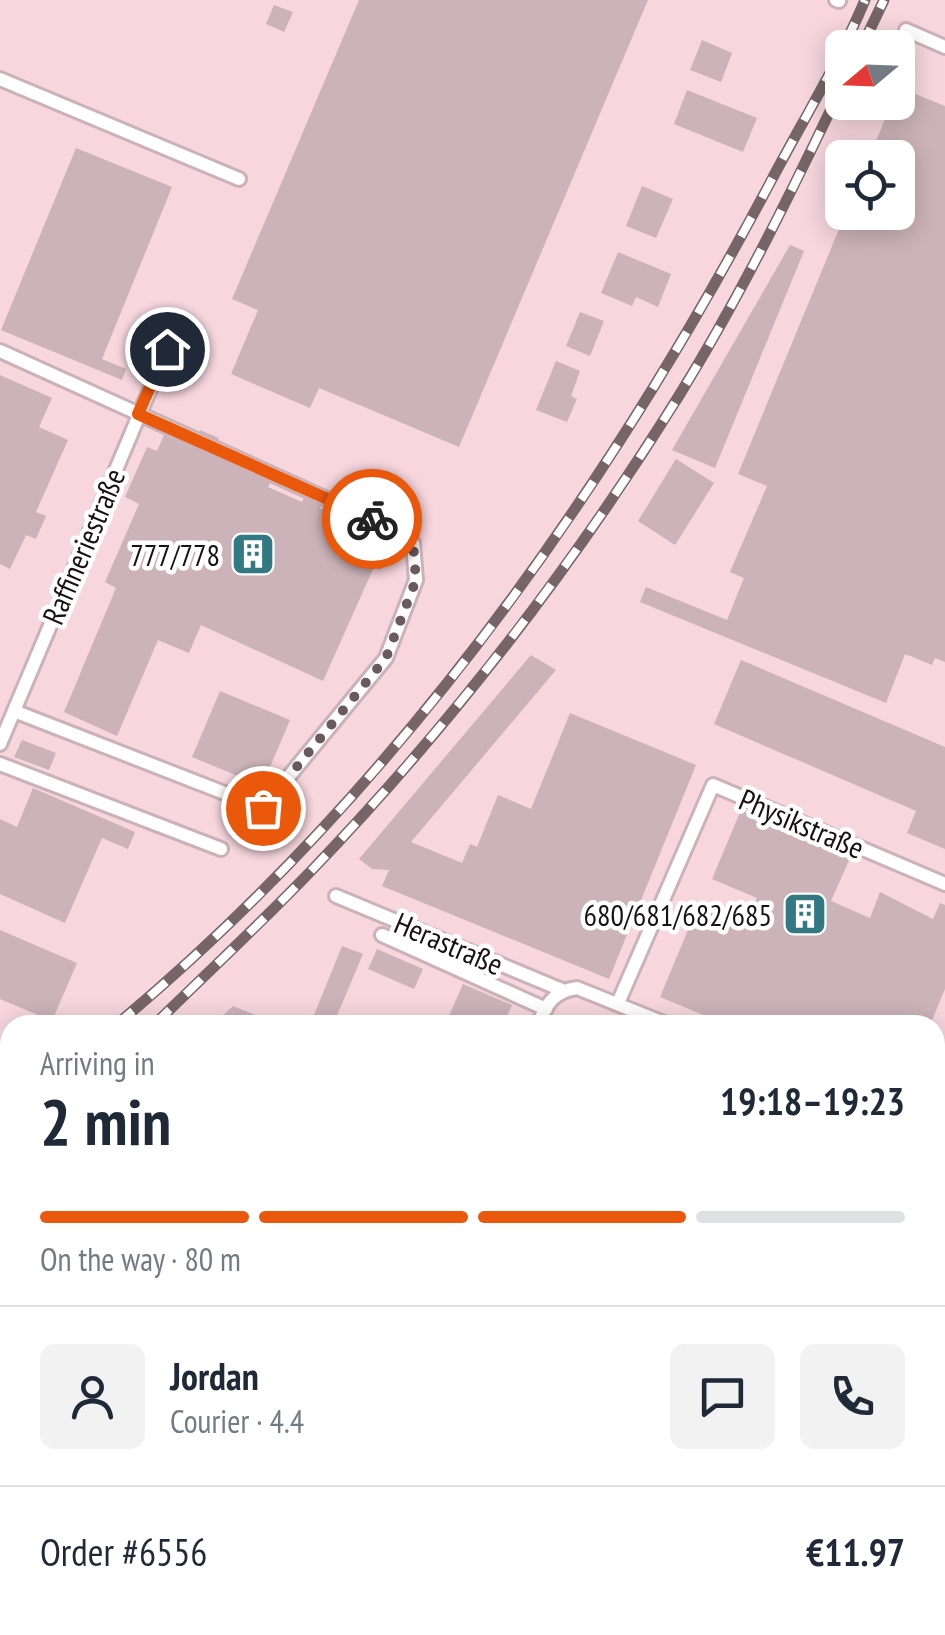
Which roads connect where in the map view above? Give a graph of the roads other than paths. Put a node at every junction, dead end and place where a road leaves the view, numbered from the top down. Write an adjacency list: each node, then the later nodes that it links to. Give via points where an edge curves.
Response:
1 (915, 34): 2 (lane)
2 (945, 47)
3 (0, 80): 4 (lane)
4 (239, 179)
5 (167, 349): 7 (lane, Raffineriestraße)
6 (0, 350): 7 (lane)
7 (138, 414): 8 (lane, Raffineriestraße); 8 (lane, via 413,542 416,580 386,658 263,808)
8 (14, 711): 9 (lane, Raffineriestraße)
9 (0, 744)
10 (0, 764): 11 (lane)
11 (221, 849)
12 (945, 884): 16 (lane, Physikstraße, via 713,785)
13 (336, 896): 15 (lane, Herastraße)
14 (382, 935): 15 (lane)
15 (553, 999): 16 (lane, Herastraße, via 577,988); 17 (lane)
16 (618, 1004): 18 (lane, Herastraße)
17 (544, 1015)
18 (645, 1015)

